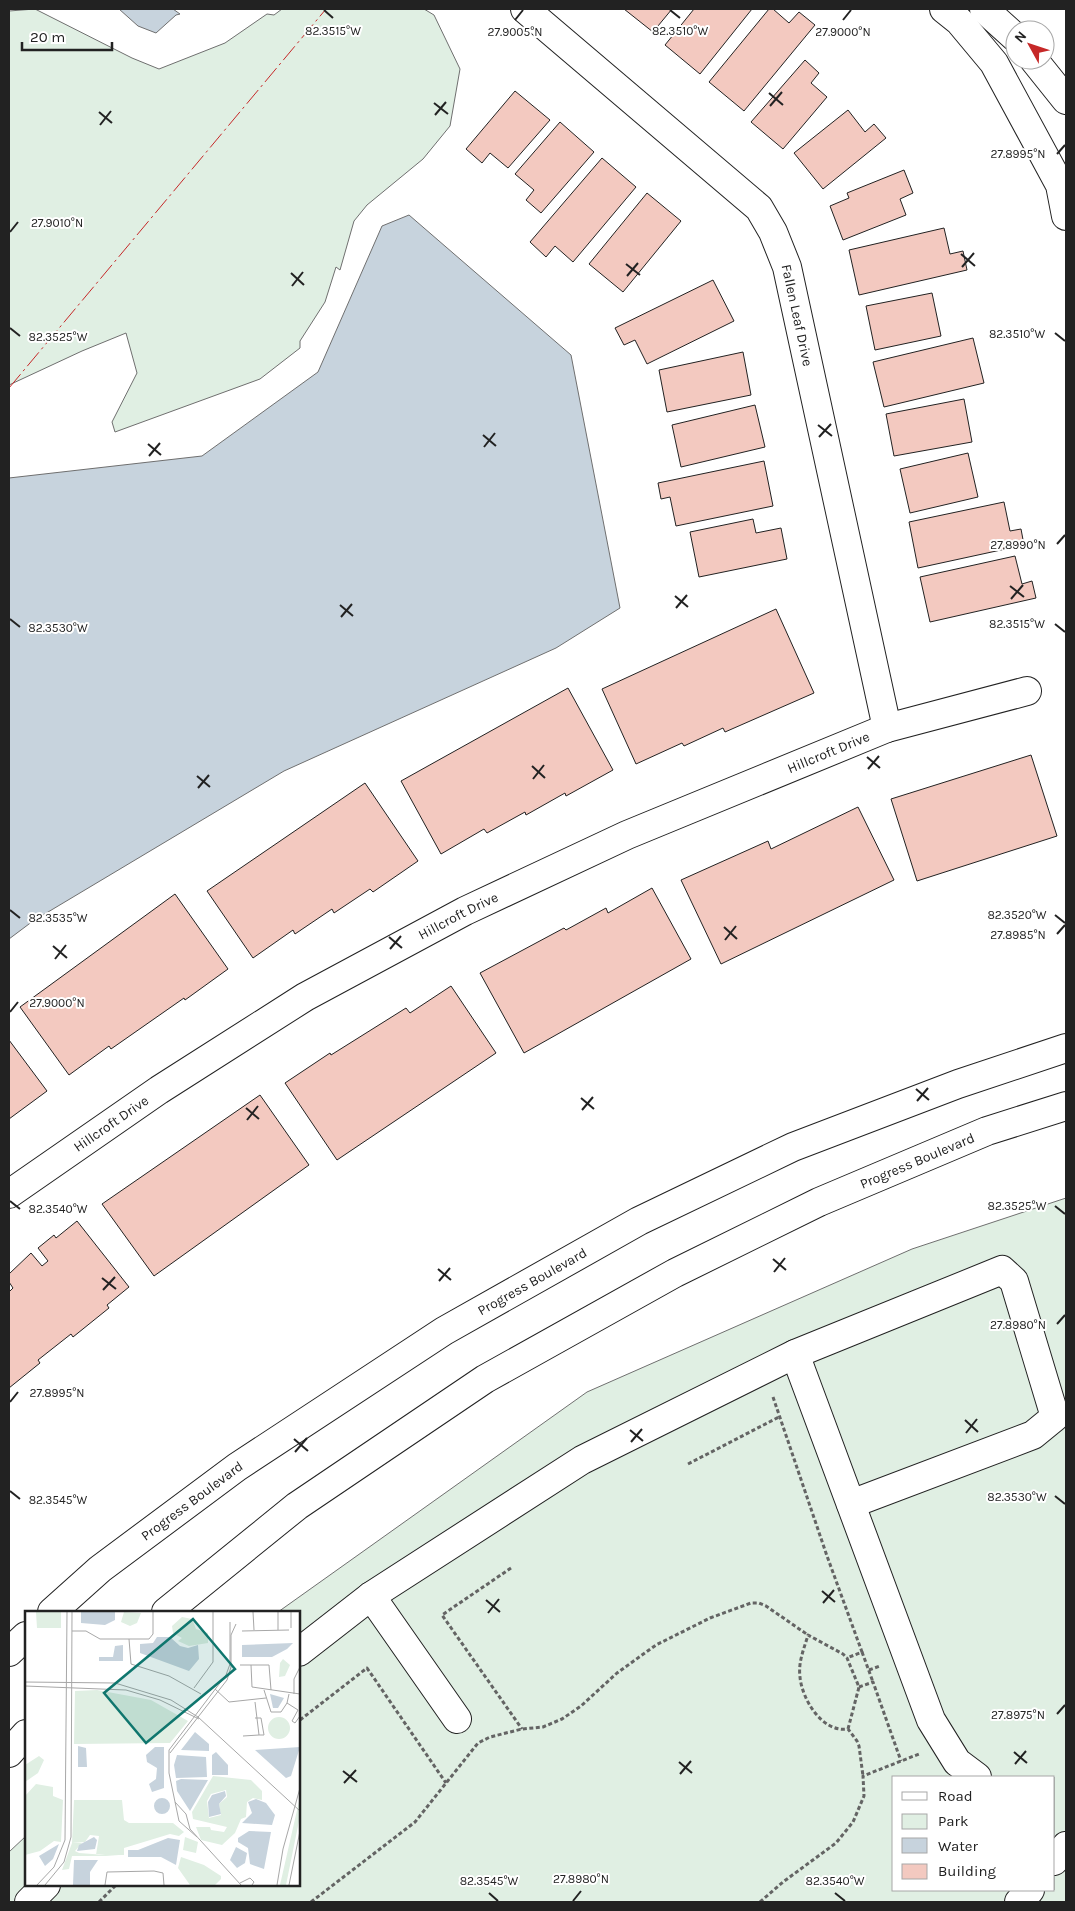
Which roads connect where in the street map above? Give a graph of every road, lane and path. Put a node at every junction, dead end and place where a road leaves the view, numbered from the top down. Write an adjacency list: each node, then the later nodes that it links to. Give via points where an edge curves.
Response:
1 (525, 9): 9 (street, Fallen Leaf Drive, via 759,208 773,232 787,266)
2 (944, 9): 7 (street, via 959,21 994,63 1060,185)
3 (984, 9): 4 (street)
4 (1005, 28)
5 (1042, 70): 6 (street)
6 (1066, 100)
7 (1066, 216)
8 (1026, 691): 9 (street, Hillcroft Drive)
9 (887, 728): 12 (street, Hillcroft Drive, via 627,835 465,911 305,997 159,1090)
10 (1066, 1048): 20 (street, Progress Boulevard, via 958,1084 793,1147 639,1220 444,1331 237,1467 100,1569)
11 (1066, 1106): 21 (street, Progress Boulevard, via 987,1131 819,1202 675,1273 493,1374 297,1506)
12 (9, 1194)
13 (795, 1354): 14 (street); 17 (street, via 1002,1270 1014,1281 1055,1417 1033,1435); 19 (street, via 582,1460)
14 (806, 1383): 15 (path, via 773,1397); 17 (street)
15 (779, 1417): 16 (path); 26 (path)
16 (688, 1464)
17 (851, 1504): 39 (street, via 931,1720 957,1762)
18 (511, 1568): 32 (path, via 442,1614)
19 (371, 1596): 24 (street); 30 (street)
20 (53, 1611)
21 (167, 1611)
22 (808, 1635): 27 (path); 32 (path, via 766,1606 751,1603 710,1618 656,1645 617,1672 562,1719 543,1727); 33 (path, via 800,1661 804,1691 820,1719 841,1730)
23 (25, 1637): 25 (street)
24 (300, 1651)
25 (9, 1652)
26 (862, 1652): 27 (path); 28 (path)
27 (847, 1658): 29 (path)
28 (873, 1682): 29 (path); 37 (path)
29 (859, 1687): 33 (path)
30 (457, 1719)
31 (300, 1720): 40 (path, via 367,1668)
32 (522, 1729): 40 (path, via 478,1743)
33 (848, 1729): 38 (path, via 857,1741)
34 (25, 1735): 35 (street)
35 (9, 1753)
36 (921, 1754): 37 (path)
37 (902, 1762): 38 (path)
38 (863, 1776): 50 (path, via 864,1796 853,1822 842,1836)
39 (977, 1776)
40 (446, 1783): 49 (path, via 415,1822)
41 (1055, 1837): 42 (street)
42 (1066, 1846): 43 (street)
43 (1055, 1860)
44 (45, 1886): 47 (street)
45 (115, 1886): 48 (path)
46 (1029, 1891): 51 (street)
47 (29, 1902)
48 (98, 1902)
49 (311, 1902)
50 (760, 1902)
51 (1019, 1902)

